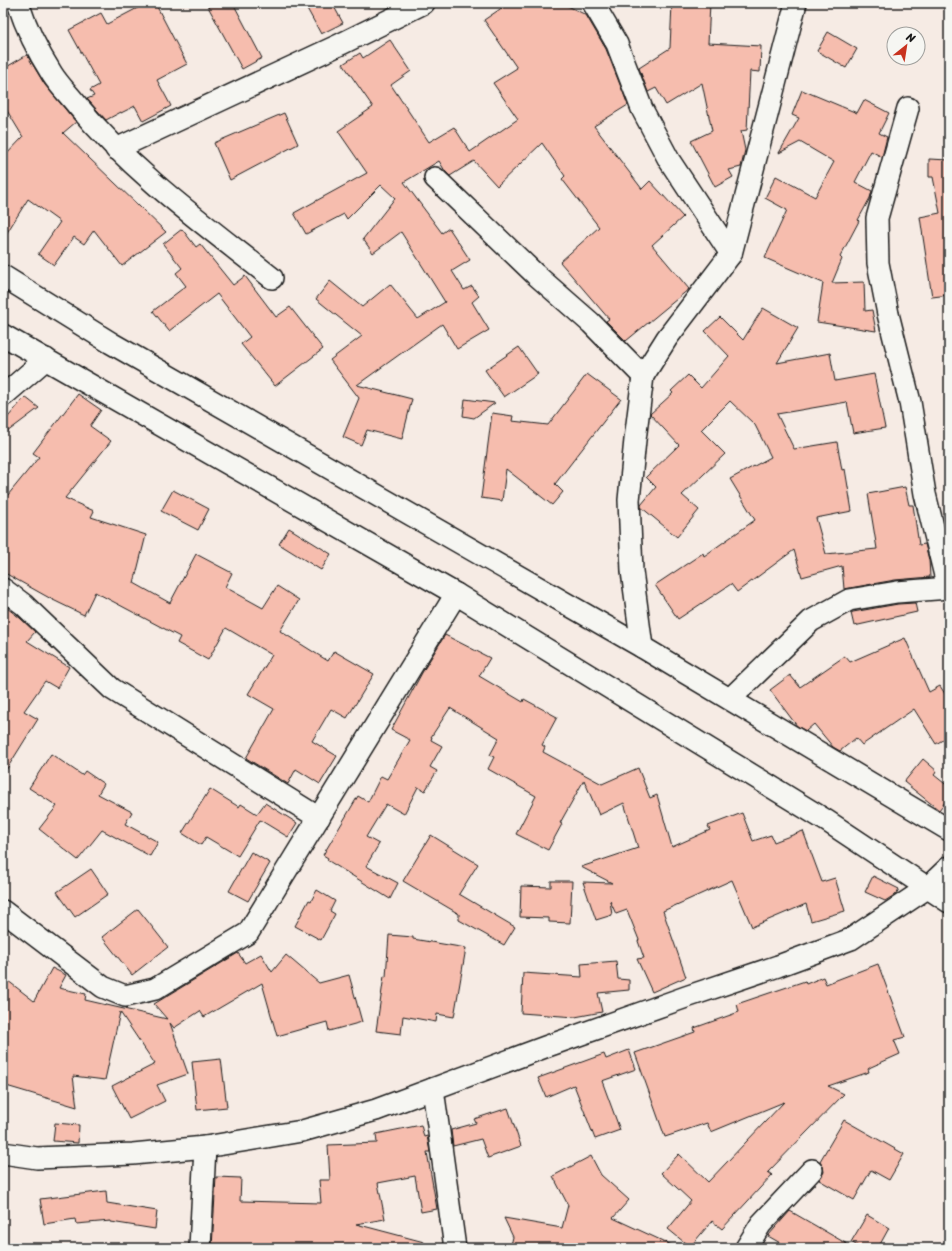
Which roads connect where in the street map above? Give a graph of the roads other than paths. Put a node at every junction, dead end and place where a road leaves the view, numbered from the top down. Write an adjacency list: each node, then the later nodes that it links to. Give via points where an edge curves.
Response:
1 (18, 3): 6 (street, via 24,24 52,75)
2 (424, 3): 6 (street)
3 (594, 3): 8 (street, via 617,44 642,109 668,160)
4 (796, 3): 8 (street)
5 (908, 108): 15 (street, via 878,218 878,263 910,402 925,494)
6 (116, 149): 10 (street, via 163,191)
7 (435, 178): 13 (street, via 591,323)
8 (731, 254): 13 (street, via 667,338)
9 (3, 276): 18 (street, via 112,343)
10 (272, 278)
11 (3, 335): 12 (street)
12 (46, 359): 14 (street); 17 (street)
13 (643, 376): 18 (street, via 629,500 632,571)
14 (3, 396)
15 (949, 588): 19 (street, via 897,592 849,600 812,621)
16 (3, 589): 20 (street, via 24,604 112,689)
17 (456, 594): 20 (street); 23 (street, via 821,817)
18 (642, 647): 19 (street)
19 (730, 699): 21 (street)
20 (319, 818): 25 (street, via 248,933 155,989 125,996 103,987)
21 (949, 830)
22 (949, 867): 23 (street)
23 (927, 888): 24 (street); 26 (street, via 851,940)
24 (949, 902)
25 (3, 911)
26 (433, 1089): 27 (street, via 376,1110 302,1131); 31 (street)
27 (206, 1148): 28 (street, via 37,1158); 30 (street)
28 (3, 1153)
29 (812, 1170): 32 (street, via 761,1224)
30 (200, 1248)
31 (455, 1248)
32 (746, 1248)

